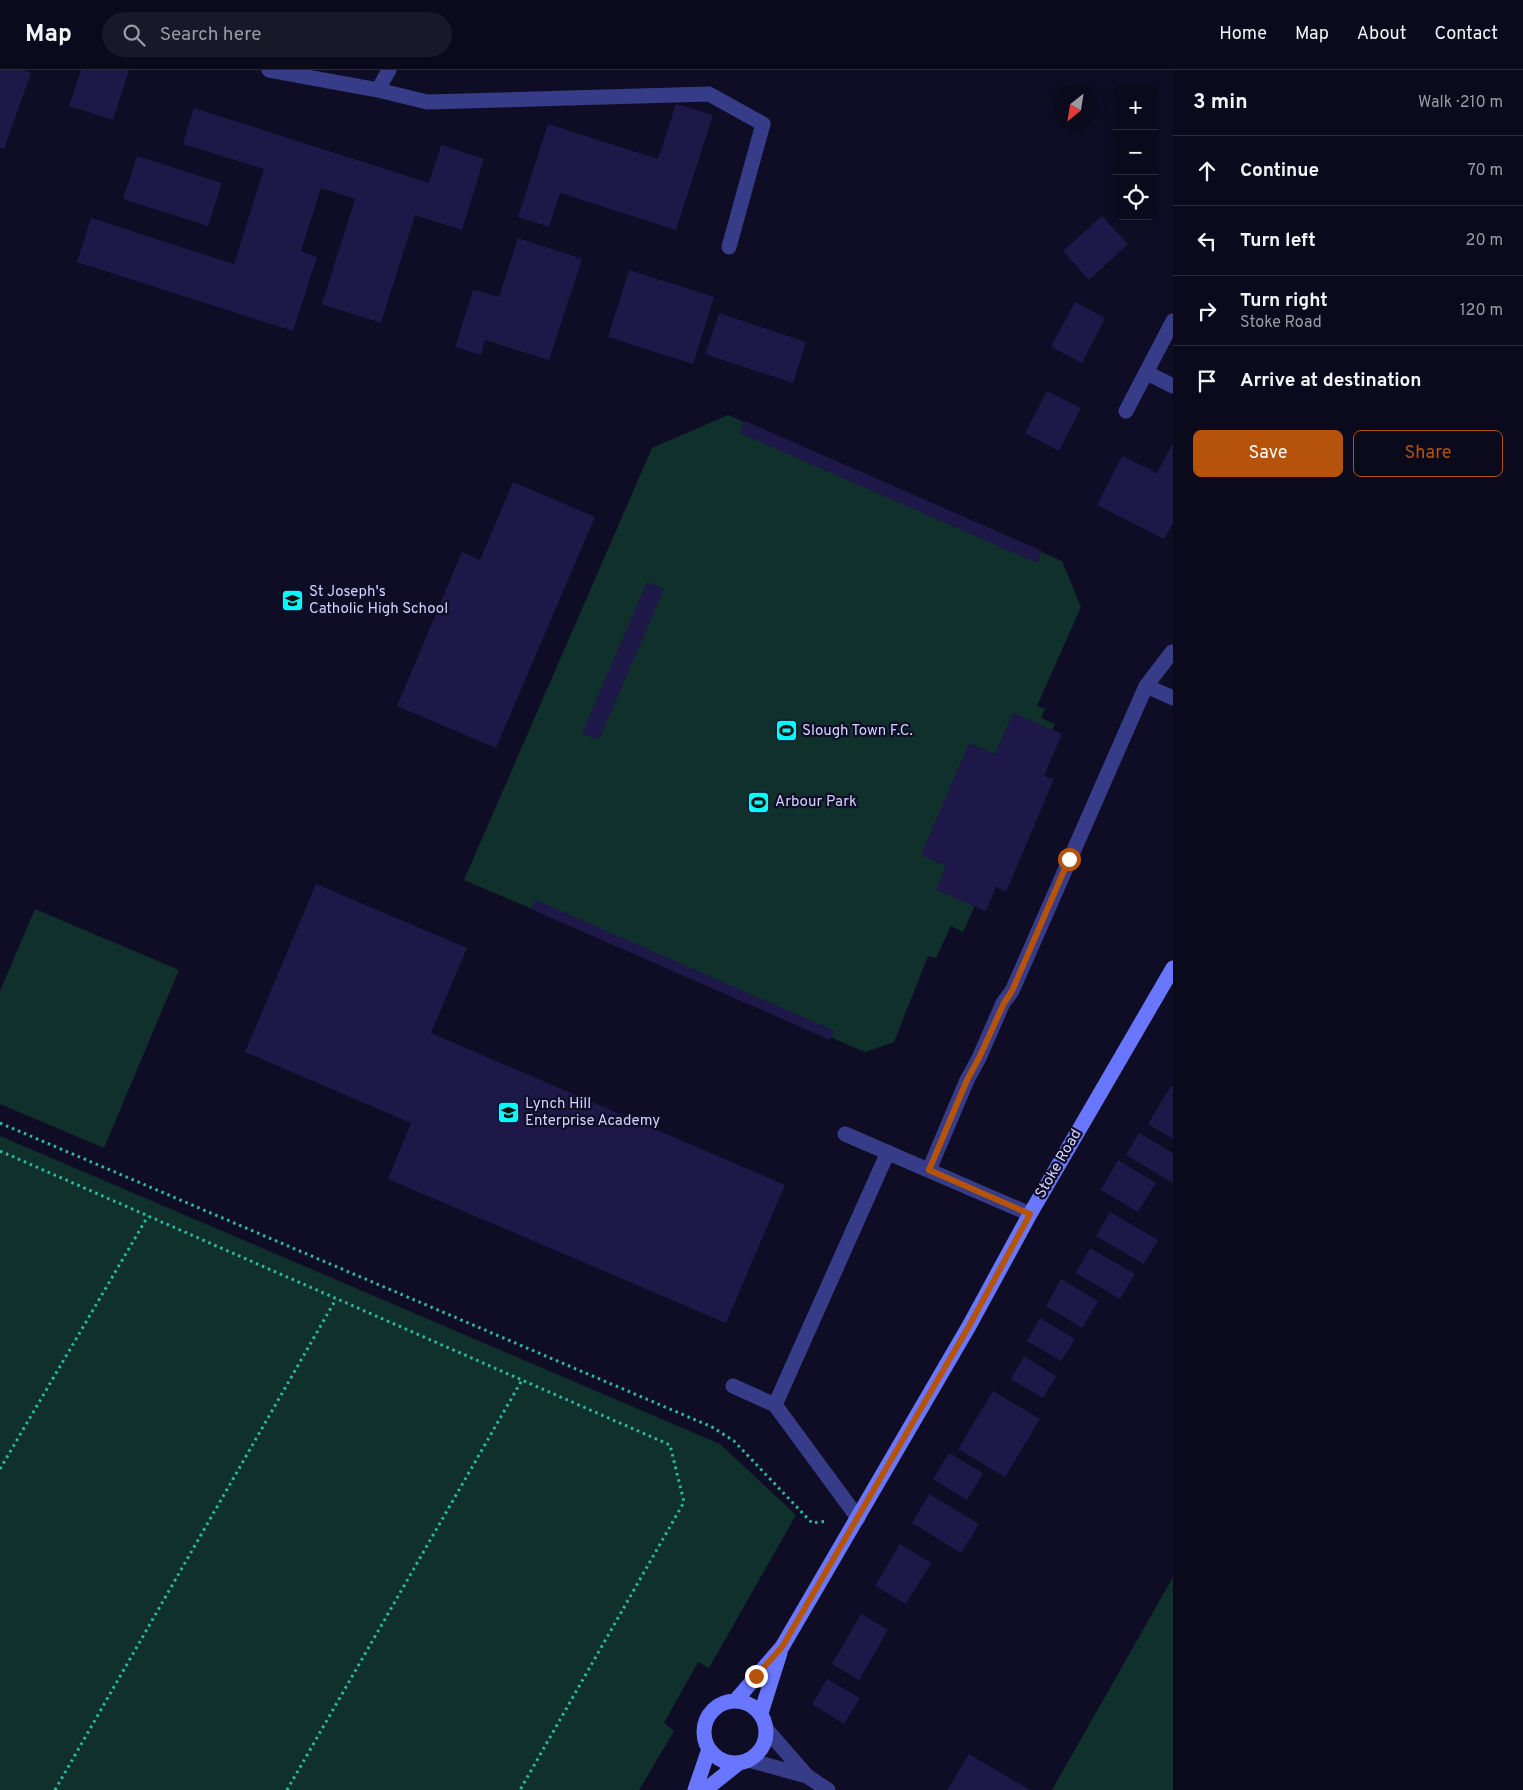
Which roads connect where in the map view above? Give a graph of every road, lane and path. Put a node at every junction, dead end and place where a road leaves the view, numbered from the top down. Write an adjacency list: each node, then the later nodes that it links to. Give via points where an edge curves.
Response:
1 (269, 70): 3 (street)
2 (389, 70): 3 (street)
3 (378, 90): 4 (street, via 428,102 709,94 763,124)
4 (729, 247)
5 (1173, 321): 6 (street)
6 (1146, 373): 7 (street); 8 (street)
7 (1173, 386)
8 (1126, 411)
9 (1172, 652): 10 (street)
10 (1146, 686): 11 (street); 17 (street, via 1012,991 967,1080)
11 (1173, 698)
12 (1173, 968): 18 (main road, Stoke Road)
13 (0, 1123): 25 (path, via 712,1427 734,1441 812,1523)
14 (845, 1134): 16 (street)
15 (0, 1151): 19 (path)
16 (888, 1152): 17 (street); 23 (street)
17 (929, 1170): 18 (street)
18 (1030, 1214): 25 (main road, Stoke Road)
19 (148, 1216): 20 (path); 24 (path)
20 (336, 1299): 21 (path); 33 (path)
21 (522, 1380): 34 (path); 35 (path, via 670,1446 684,1502)
22 (732, 1386): 23 (street)
23 (775, 1405): 25 (street)
24 (0, 1469)
25 (858, 1518): 26 (main road, Stoke Road)
26 (782, 1647): 27 (main road, Stoke Road); 28 (main road, Stoke Road)
27 (736, 1700): 28 (main road, via 746,1702); 30 (main road, via 726,1701 710,1712 704,1731)
28 (761, 1714): 29 (main road)
29 (767, 1730): 31 (main road, via 762,1748); 32 (street)
30 (709, 1749): 31 (main road, via 722,1760); 36 (main road)
31 (743, 1762): 32 (street); 37 (main road)
32 (806, 1776): 38 (street)
33 (55, 1790)
34 (286, 1790)
35 (520, 1790)
36 (696, 1790)
37 (705, 1790)
38 (828, 1790)

